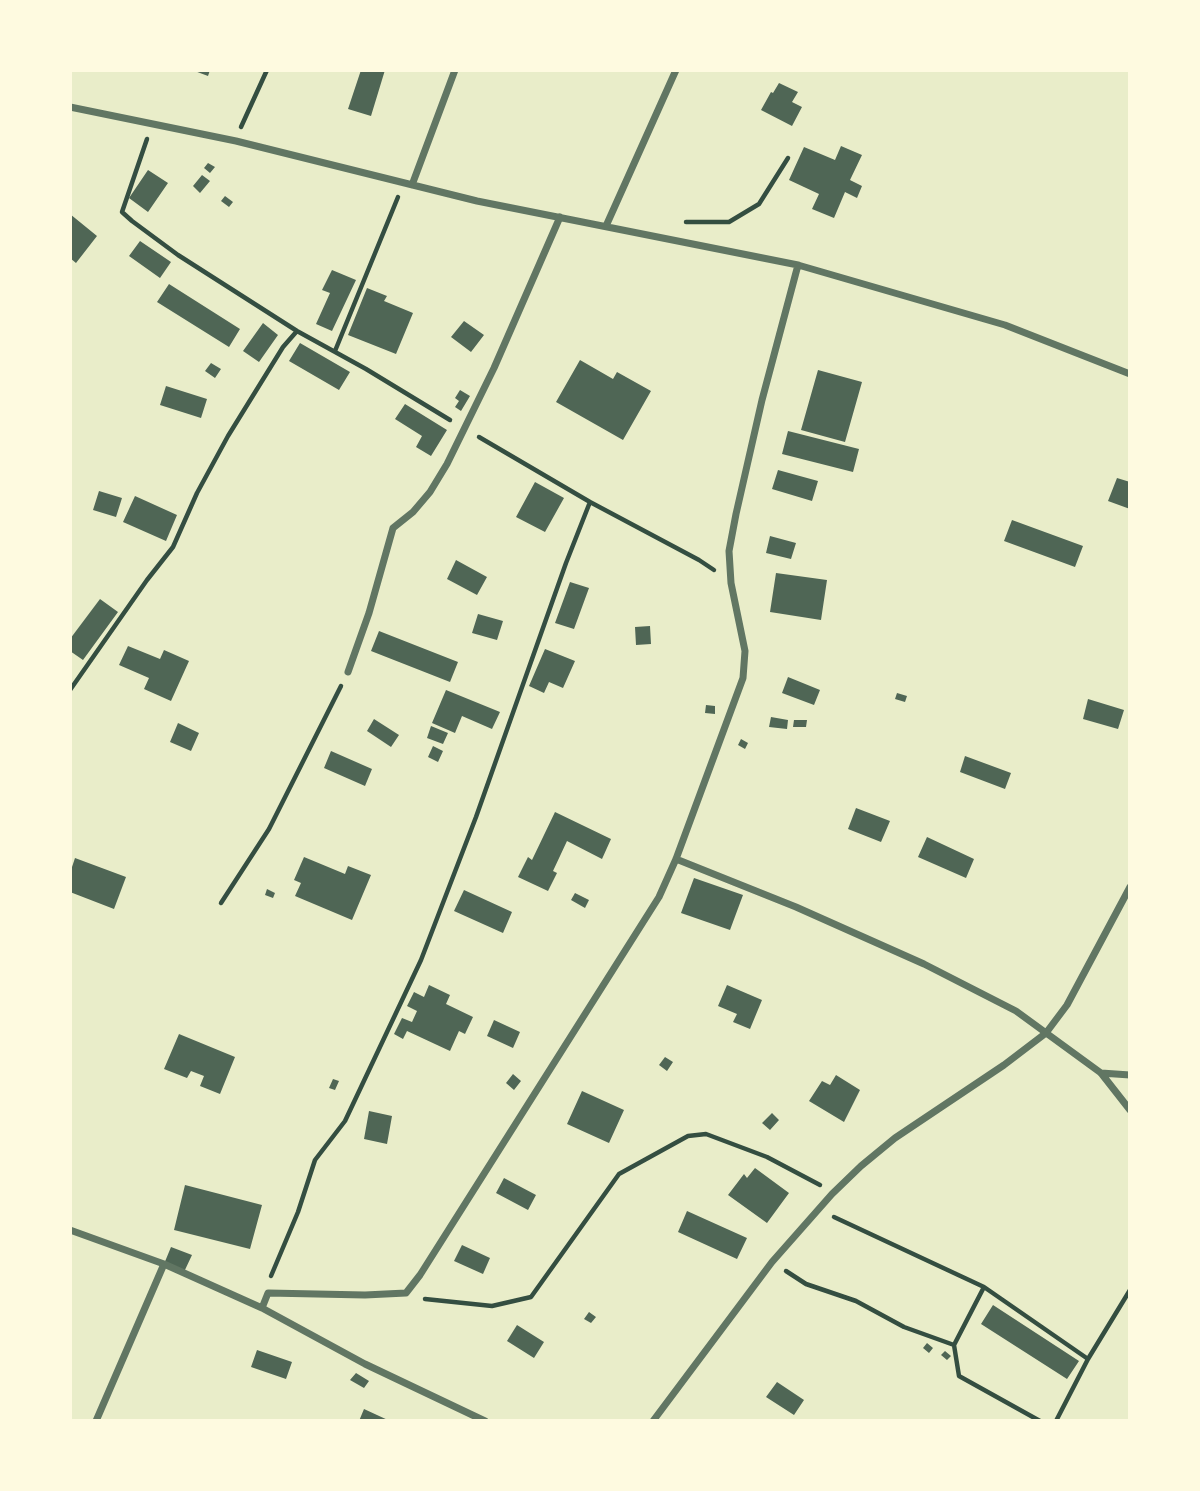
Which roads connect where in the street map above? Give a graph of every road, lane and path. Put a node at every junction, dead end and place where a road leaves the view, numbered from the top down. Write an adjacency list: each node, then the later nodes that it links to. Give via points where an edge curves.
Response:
1 (267, 70): 6 (path)
2 (456, 70): 8 (street)
3 (676, 70): 11 (street)
4 (70, 107): 5 (street)
5 (149, 124): 6 (street); 13 (path, via 122,212 177,256)
6 (236, 141): 8 (street)
7 (788, 158): 10 (path, via 759,204 729,222)
8 (408, 184): 9 (street); 14 (path)
9 (560, 217): 11 (street); 16 (street)
10 (681, 223)
11 (606, 226): 12 (street)
12 (798, 265): 15 (street, via 1005,325); 18 (street, via 736,514 729,551)
13 (297, 331): 14 (path); 20 (path, via 228,436 173,547)
14 (335, 351): 16 (path)
15 (1130, 374)
16 (465, 429): 17 (path); 19 (street, via 430,492 393,528)
17 (590, 502): 18 (path, via 699,560); 35 (path, via 421,960 345,1121 315,1160 272,1271)
18 (731, 583): 21 (street, via 746,651 743,678)
19 (348, 673): 23 (path, via 269,829)
20 (70, 690)
21 (676, 859): 24 (street, via 925,964 1016,1011); 36 (street, via 627,951)
22 (1130, 887): 24 (street)
23 (221, 903)
24 (1046, 1033): 25 (street); 28 (street, via 895,1138)
25 (1101, 1073): 26 (street); 27 (street)
26 (1130, 1075)
27 (1130, 1110)
28 (832, 1194): 29 (street); 36 (path, via 766,1157 706,1135 688,1136 619,1174 531,1297 492,1306)
29 (818, 1209): 31 (street); 33 (path)
30 (70, 1230): 32 (street)
31 (772, 1262): 38 (path, via 806,1284); 42 (street)
32 (164, 1264): 37 (street); 40 (street)
33 (984, 1287): 38 (path); 39 (path)
34 (1130, 1290): 39 (path)
35 (268, 1293): 36 (street); 37 (street)
36 (406, 1293)
37 (262, 1308): 41 (street)
38 (954, 1345): 43 (path, via 959,1377)
39 (1088, 1359): 44 (path)
40 (96, 1421)
41 (485, 1421)
42 (653, 1421)
43 (1040, 1421)
44 (1056, 1421)

